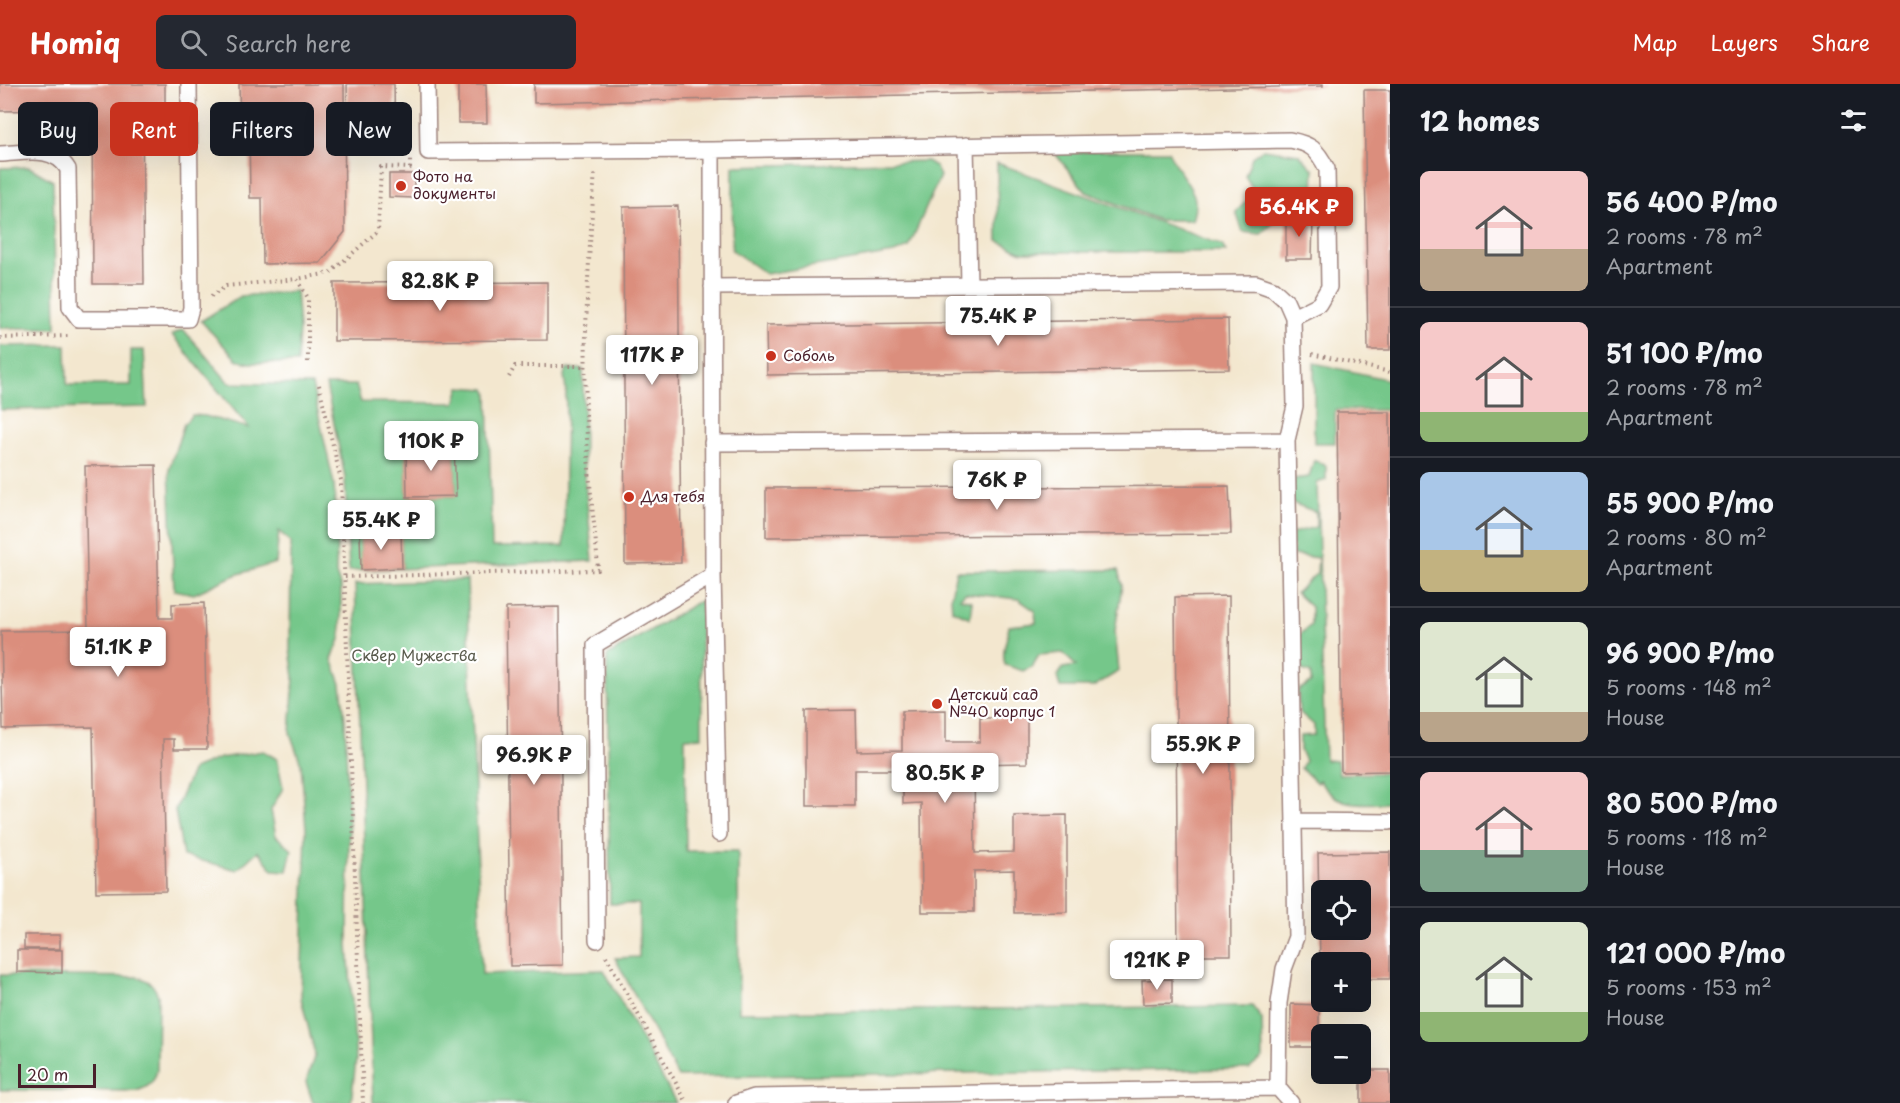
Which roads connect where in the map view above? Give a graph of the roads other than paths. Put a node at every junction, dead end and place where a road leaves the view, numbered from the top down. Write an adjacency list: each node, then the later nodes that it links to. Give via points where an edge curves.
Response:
1 (189, 84): 5 (lane, via 188,319 79,319 70,307 68,169 62,159 50,153)
2 (427, 84): 4 (lane, via 428,152)
3 (966, 145): 4 (lane); 6 (lane); 8 (lane, via 1290,140 1307,143 1327,169 1329,287 1319,304)
4 (712, 150): 7 (lane)
5 (0, 154)
6 (969, 285): 7 (lane); 8 (lane, via 1256,283 1273,290)
7 (712, 287): 10 (lane)
8 (1293, 316): 9 (lane, via 1296,406)
9 (1287, 440): 10 (lane); 12 (lane)
10 (712, 443): 11 (lane)
11 (713, 575): 14 (lane); 15 (lane, via 595,645)
12 (1295, 821): 13 (lane); 16 (lane, via 1296,937 1284,969 1279,1003)
13 (1390, 822)
14 (719, 834)
15 (597, 940)
16 (1278, 1088): 17 (lane, via 754,1096); 18 (lane)
17 (736, 1103)
18 (1291, 1103)

